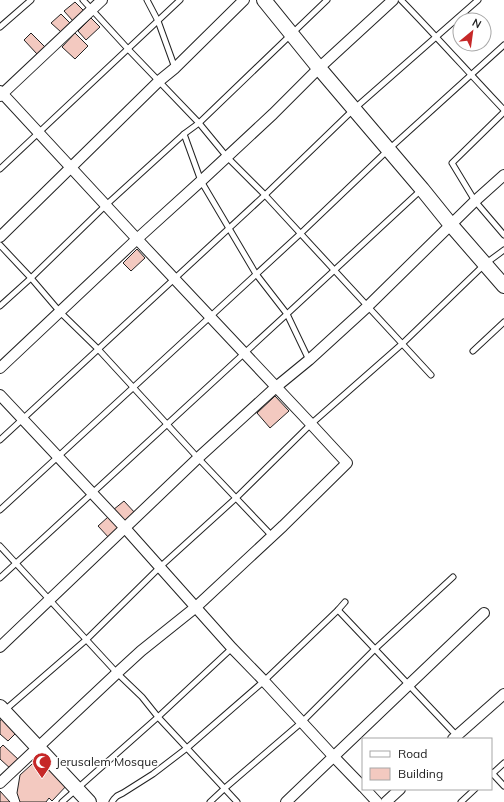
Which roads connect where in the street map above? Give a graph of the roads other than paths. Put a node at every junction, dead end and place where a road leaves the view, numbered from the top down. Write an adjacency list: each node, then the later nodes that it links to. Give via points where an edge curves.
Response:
1 (31, 0): 14 (lane)
2 (83, 0): 12 (lane)
3 (102, 0): 12 (street)
4 (147, 0): 13 (lane)
5 (180, 0): 13 (lane)
6 (244, 0): 19 (street)
7 (264, 0): 15 (street)
8 (327, 0): 15 (lane)
9 (393, 0): 20 (street)
10 (401, 0): 16 (lane)
11 (478, 0): 16 (lane)
12 (92, 10): 18 (lane); 23 (street)
13 (158, 21): 18 (lane); 19 (lane)
14 (0, 27)
15 (291, 34): 20 (street); 26 (lane)
16 (436, 36): 21 (lane); 24 (lane)
17 (504, 46): 21 (lane)
18 (128, 49): 22 (lane); 27 (lane)
19 (175, 68): 22 (street)
20 (319, 68): 24 (street); 30 (street)
21 (472, 76): 25 (lane); 29 (lane)
22 (159, 81): 26 (lane); 31 (street)
23 (1, 93): 27 (street)
24 (354, 109): 29 (street); 36 (lane)
25 (504, 111): 37 (lane, via 452,162)
26 (199, 123): 28 (lane); 30 (lane)
27 (38, 133): 31 (street); 32 (lane)
28 (184, 134): 34 (lane); 38 (lane)
29 (388, 150): 35 (street); 41 (lane)
30 (227, 157): 34 (street); 36 (lane)
31 (71, 167): 38 (street); 43 (street)
32 (0, 168)
33 (504, 175): 37 (street)
34 (201, 181): 40 (lane); 44 (street)
35 (422, 189): 39 (street); 48 (lane)
36 (265, 195): 40 (lane); 41 (lane)
37 (475, 201): 39 (street); 42 (lane)
38 (106, 205): 44 (street); 50 (lane)
39 (451, 225): 47 (street); 54 (street)
40 (229, 228): 49 (lane); 51 (lane)
41 (300, 234): 48 (lane); 49 (lane)
42 (504, 235)
43 (0, 237)
44 (137, 239): 51 (street); 55 (street)
45 (0, 245): 50 (lane)
46 (504, 250): 47 (lane)
47 (485, 264): 52 (street); 59 (lane)
48 (334, 271): 54 (lane); 56 (lane)
49 (256, 274): 56 (lane); 57 (lane)
50 (31, 278): 53 (lane); 55 (lane)
51 (175, 278): 57 (street); 60 (lane)
52 (504, 286)
53 (0, 306)
54 (368, 306): 59 (lane); 63 (street)
55 (60, 312): 60 (lane); 64 (street)
56 (287, 314): 62 (lane); 63 (lane)
57 (210, 316): 62 (street); 67 (lane)
58 (504, 322): 61 (lane)
59 (402, 344): 65 (lane); 71 (lane)
60 (98, 349): 67 (lane); 69 (lane)
61 (472, 351)
62 (245, 353): 66 (street); 70 (lane)
63 (309, 360): 66 (street)
64 (0, 368)
65 (431, 376)
66 (276, 386): 71 (street); 74 (street)
67 (133, 387): 70 (lane); 73 (lane)
68 (0, 396): 69 (street)
69 (22, 419): 72 (lane); 73 (street)
70 (168, 424): 74 (lane); 75 (lane)
71 (312, 424): 76 (lane); 79 (street, via 347,463)
72 (0, 440)
73 (57, 457): 75 (street); 77 (lane)
74 (198, 458): 76 (lane); 78 (street)
75 (92, 493): 78 (street); 81 (lane)
76 (236, 498): 79 (lane); 82 (lane)
77 (0, 510)
78 (125, 528): 82 (street); 85 (street)
79 (272, 536): 87 (street)
80 (0, 546): 81 (lane)
81 (16, 564): 84 (lane); 85 (lane)
82 (160, 567): 87 (street); 90 (lane)
83 (452, 577): 93 (lane)
84 (0, 578)
85 (50, 600): 90 (lane); 91 (street)
86 (345, 602): 88 (lane)
87 (196, 607): 92 (street); 94 (street)
88 (338, 610): 93 (lane); 95 (lane)
89 (484, 613): 96 (street)
90 (87, 639): 94 (lane); 98 (lane)
91 (0, 647)
92 (232, 648): 95 (street); 99 (lane)
93 (375, 649): 96 (lane); 100 (lane)
94 (117, 673): 99 (lane); 102 (street)
95 (264, 681): 100 (street); 103 (lane)
96 (409, 685): 101 (lane); 104 (street)
97 (504, 694): 101 (street)
98 (1, 711): 102 (street)
99 (158, 717): 103 (lane); 112 (lane)
100 (302, 722): 104 (street); 111 (lane)
101 (457, 738)
102 (38, 748): 108 (street); 112 (street)
103 (187, 748): 111 (lane); 118 (lane)
104 (334, 757): 109 (street); 121 (street)
105 (504, 763): 106 (lane)
106 (492, 772)
107 (492, 774): 110 (lane)
108 (0, 783)
109 (362, 786)
110 (504, 786)
111 (224, 788): 119 (lane); 120 (lane)
112 (77, 789): 116 (lane); 117 (street)
113 (366, 790): 122 (street)
114 (399, 790): 123 (street)
115 (474, 790): 124 (lane)
116 (62, 802)
117 (89, 802)
118 (112, 802)
119 (210, 802)
120 (237, 802)
121 (286, 802)
122 (377, 802)
123 (386, 802)
124 (461, 802)

